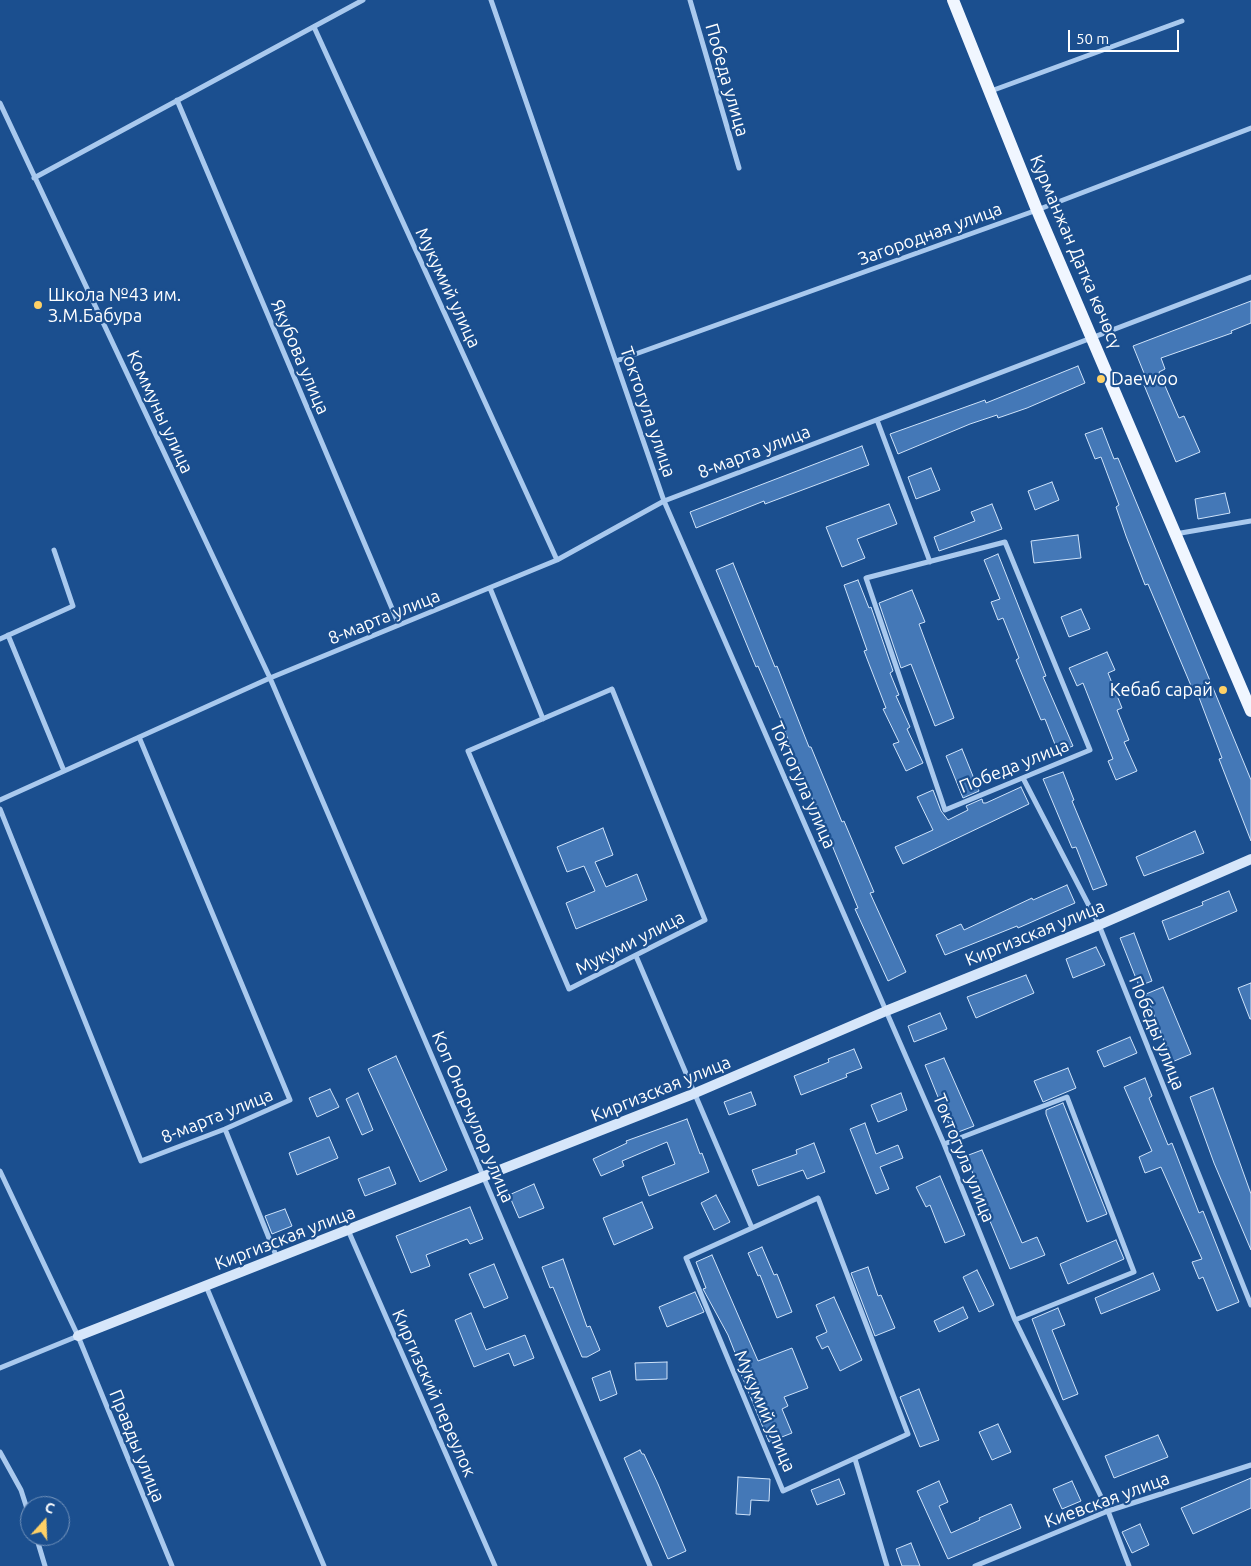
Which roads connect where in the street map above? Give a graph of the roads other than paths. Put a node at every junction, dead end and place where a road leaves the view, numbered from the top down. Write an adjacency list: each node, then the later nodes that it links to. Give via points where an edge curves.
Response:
1 (363, 0): 6 (street)
2 (491, 0): 16 (street, Токтогула улица)
3 (690, 0): 11 (street, Победа улица)
4 (953, 0): 7 (main road, Курманжан Датка көчөсү)
5 (1182, 21): 7 (street)
6 (314, 27): 8 (street); 22 (street, Мукумий улица)
7 (990, 91): 13 (main road, Курманжан Датка көчөсү)
8 (177, 100): 12 (street); 25 (street, Якубова улица)
9 (0, 103): 12 (street, Коммуны улица)
10 (1251, 128): 13 (street, Загородная улица)
11 (738, 168)
12 (34, 178): 28 (street, Коммуны улица)
13 (1038, 210): 15 (main road, Курманжан Датка көчөсү); 16 (street, Загородная улица)
14 (1251, 277): 15 (street, 8-марта улица)
15 (1093, 336): 17 (street, 8-марта улица); 20 (main road, Курманжан Датка көчөсү)
16 (616, 360): 18 (street, Токтогула улица)
17 (877, 420): 18 (street, 8-марта улица); 23 (street)
18 (664, 501): 22 (street, 8-марта улица); 39 (street, Токтогула улица)
19 (1251, 521): 20 (street)
20 (1175, 534): 29 (main road, Курманжан Датка көчөсү)
21 (54, 550): 26 (street, via 73,606)
22 (558, 560): 24 (street, 8-марта улица)
23 (930, 562): 33 (street, Победа улица, via 1005,542 1090,750); 33 (street, Победа улица, via 866,578 945,810)
24 (490, 588): 25 (street, 8-марта улица); 30 (street)
25 (398, 625): 28 (street, 8-марта улица)
26 (8, 635): 27 (street); 32 (street)
27 (0, 639)
28 (270, 678): 31 (street, 8-марта улица); 44 (street, Коп Онорчулор улица)
29 (1251, 710)
30 (543, 719): 38 (street, Мукуми улица, via 612,690 706,920); 38 (street, Мукуми улица, via 468,752 569,988)
31 (140, 738): 32 (street, 8-марта улица); 41 (street, 8-марта улица, via 290,1100)
32 (64, 771): 34 (street, 8-марта улица)
33 (1023, 778): 37 (street, Победы улица)
34 (0, 800)
35 (0, 809): 41 (street, 8-марта улица, via 141,1161)
36 (1251, 859): 37 (street, Киргизская улица)
37 (1099, 925): 39 (street, Киргизская улица); 49 (street, Победы улица)
38 (636, 956): 40 (street)
39 (886, 1011): 40 (street, Киргизская улица); 42 (street, Токтогула улица)
40 (694, 1094): 44 (street, Киргизская улица); 45 (street)
41 (225, 1129): 47 (street)
42 (944, 1144): 50 (street, Токтогула улица); 50 (street, via 1067,1097 1134,1272)
43 (0, 1170): 51 (street, Правды улица)
44 (484, 1178): 46 (street, Киргизская улица); 63 (street, Коп Онорчулор улица)
45 (752, 1228): 54 (street, Мукумий улица, via 818,1198 908,1434); 54 (street, Мукумий улица, via 686,1258 783,1491)
46 (348, 1230): 47 (street, Киргизская улица); 62 (street, Киргизский переулок)
47 (277, 1258): 48 (street, Киргизская улица)
48 (206, 1286): 51 (street, Киргизская улица); 61 (street)
49 (1251, 1305)
50 (1015, 1320): 57 (street, Токтогула улица)
51 (78, 1336): 52 (street); 60 (street, Правды улица)
52 (0, 1368)
53 (0, 1452): 56 (street)
54 (855, 1459): 64 (street)
55 (1251, 1464): 57 (street, Киевская улица)
56 (23, 1496)
57 (1108, 1511): 65 (street, Киевская улица); 66 (street, Токтогула улица)
58 (39, 1546): 59 (street)
59 (45, 1566)
60 (172, 1566)
61 (324, 1566)
62 (495, 1566)
63 (650, 1566)
64 (887, 1566)
65 (975, 1566)
66 (1129, 1566)

